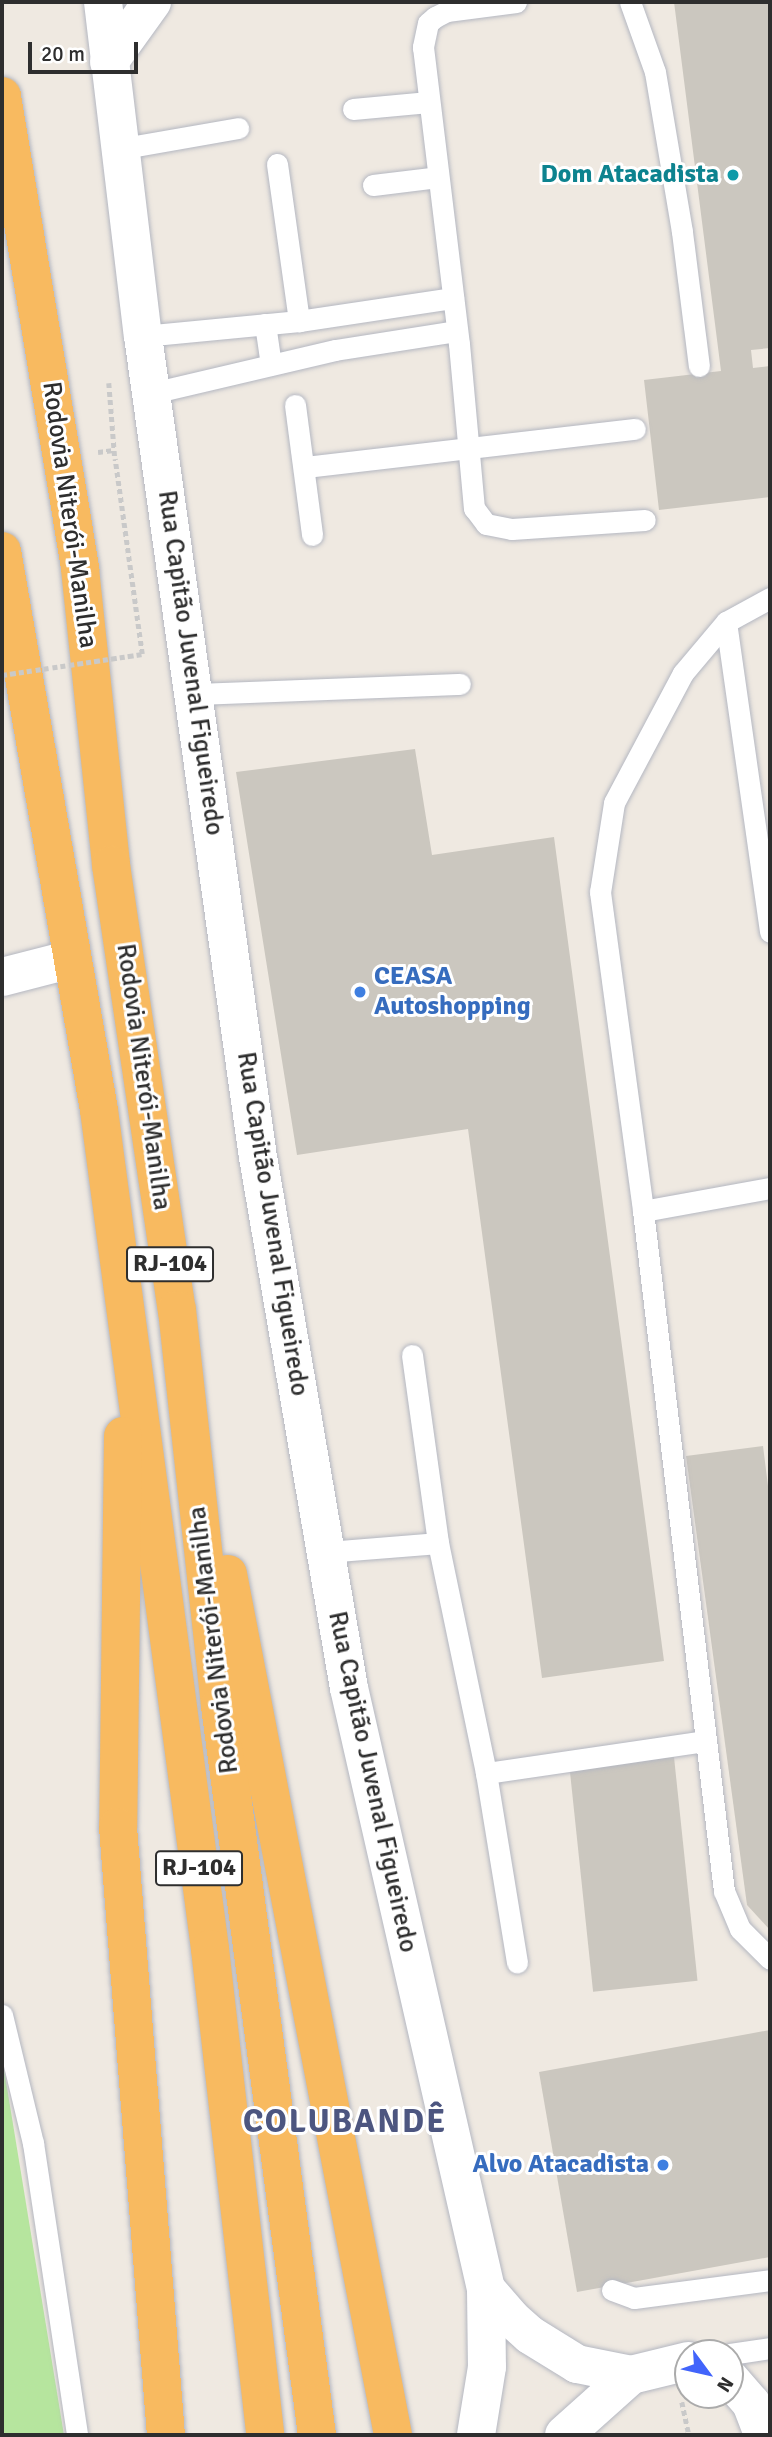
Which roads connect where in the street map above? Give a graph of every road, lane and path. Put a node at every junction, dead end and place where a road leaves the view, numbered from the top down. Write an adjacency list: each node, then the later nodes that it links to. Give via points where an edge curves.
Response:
1 (103, 2): 5 (main road, Rua Capitão Juvenal Figueiredo)
2 (152, 2): 5 (main road)
3 (516, 2): 7 (lane, via 447,11 428,23 424,47)
4 (630, 2): 20 (lane, via 655,72)
5 (108, 62): 10 (main road, Rua Capitão Juvenal Figueiredo)
6 (2, 96): 41 (highway, Rodovia Niterói-Manilha / RJ-104, via 80,569 111,864)
7 (429, 102): 8 (lane); 12 (lane)
8 (353, 109)
9 (238, 128): 10 (lane)
10 (118, 149): 18 (main road, Rua Capitão Juvenal Figueiredo)
11 (277, 164): 15 (lane)
12 (438, 177): 13 (lane); 14 (lane)
13 (373, 185)
14 (453, 298): 15 (lane); 17 (lane)
15 (299, 321): 16 (lane)
16 (265, 324): 18 (lane); 19 (lane)
17 (456, 331): 19 (lane); 24 (lane)
18 (143, 336): 21 (main road, Rua Capitão Juvenal Figueiredo)
19 (271, 365): 21 (lane)
20 (699, 366)
21 (152, 393): 34 (main road, Rua Capitão Juvenal Figueiredo)
22 (295, 405): 26 (lane)
23 (635, 429): 24 (lane)
24 (467, 448): 26 (lane); 27 (lane, via 474,508 486,524 512,529)
25 (115, 459): 32 (path, bridge, via 142,654)
26 (305, 467): 28 (lane)
27 (645, 520)
28 (312, 534)
29 (2, 559): 36 (highway, Rodovia Niterói-Manilha / RJ-104)
30 (770, 598): 31 (lane)
31 (726, 622): 35 (lane); 39 (lane, via 683,673 614,803 600,892)
32 (2, 675)
33 (460, 684): 34 (lane)
34 (194, 694): 44 (main road, Rua Capitão Juvenal Figueiredo, via 258,1157)
35 (770, 932)
36 (72, 959): 37 (main road); 40 (highway, Rodovia Niterói-Manilha / RJ-104, via 99,1110)
37 (2, 977)
38 (770, 1188): 39 (lane)
39 (643, 1211): 45 (lane)
40 (124, 1301): 60 (highway, via 118,1827); 61 (highway, Rodovia Niterói-Manilha / RJ-104, via 210,1950)
41 (177, 1310): 62 (highway, Rodovia Niterói-Manilha / RJ-104, via 220,1706); 63 (highway)
42 (412, 1355): 43 (lane)
43 (438, 1543): 44 (lane); 46 (lane)
44 (326, 1552): 51 (main road, Rua Capitão Juvenal Figueiredo, via 355,1715)
45 (706, 1741): 46 (lane); 47 (lane, via 724,1891 740,1929)
46 (486, 1773): 48 (lane)
47 (770, 1959)
48 (517, 1962)
49 (2, 2015): 59 (lane, via 33,2143)
50 (770, 2280): 52 (lane, via 634,2298)
51 (486, 2289): 55 (main road, via 530,2335 577,2364); 64 (main road, Rua Capitão Juvenal Figueiredo, via 486,2367)
52 (612, 2290)
53 (770, 2348): 54 (lane)
54 (744, 2352)
55 (631, 2375): 56 (main road); 65 (main road)
56 (674, 2376)
57 (744, 2395): 67 (main road)
58 (687, 2409): 66 (path)
59 (77, 2435)
60 (166, 2435)
61 (265, 2435)
62 (317, 2435)
63 (393, 2435)
64 (476, 2435)
65 (564, 2435)
66 (689, 2435)
67 (763, 2435)

